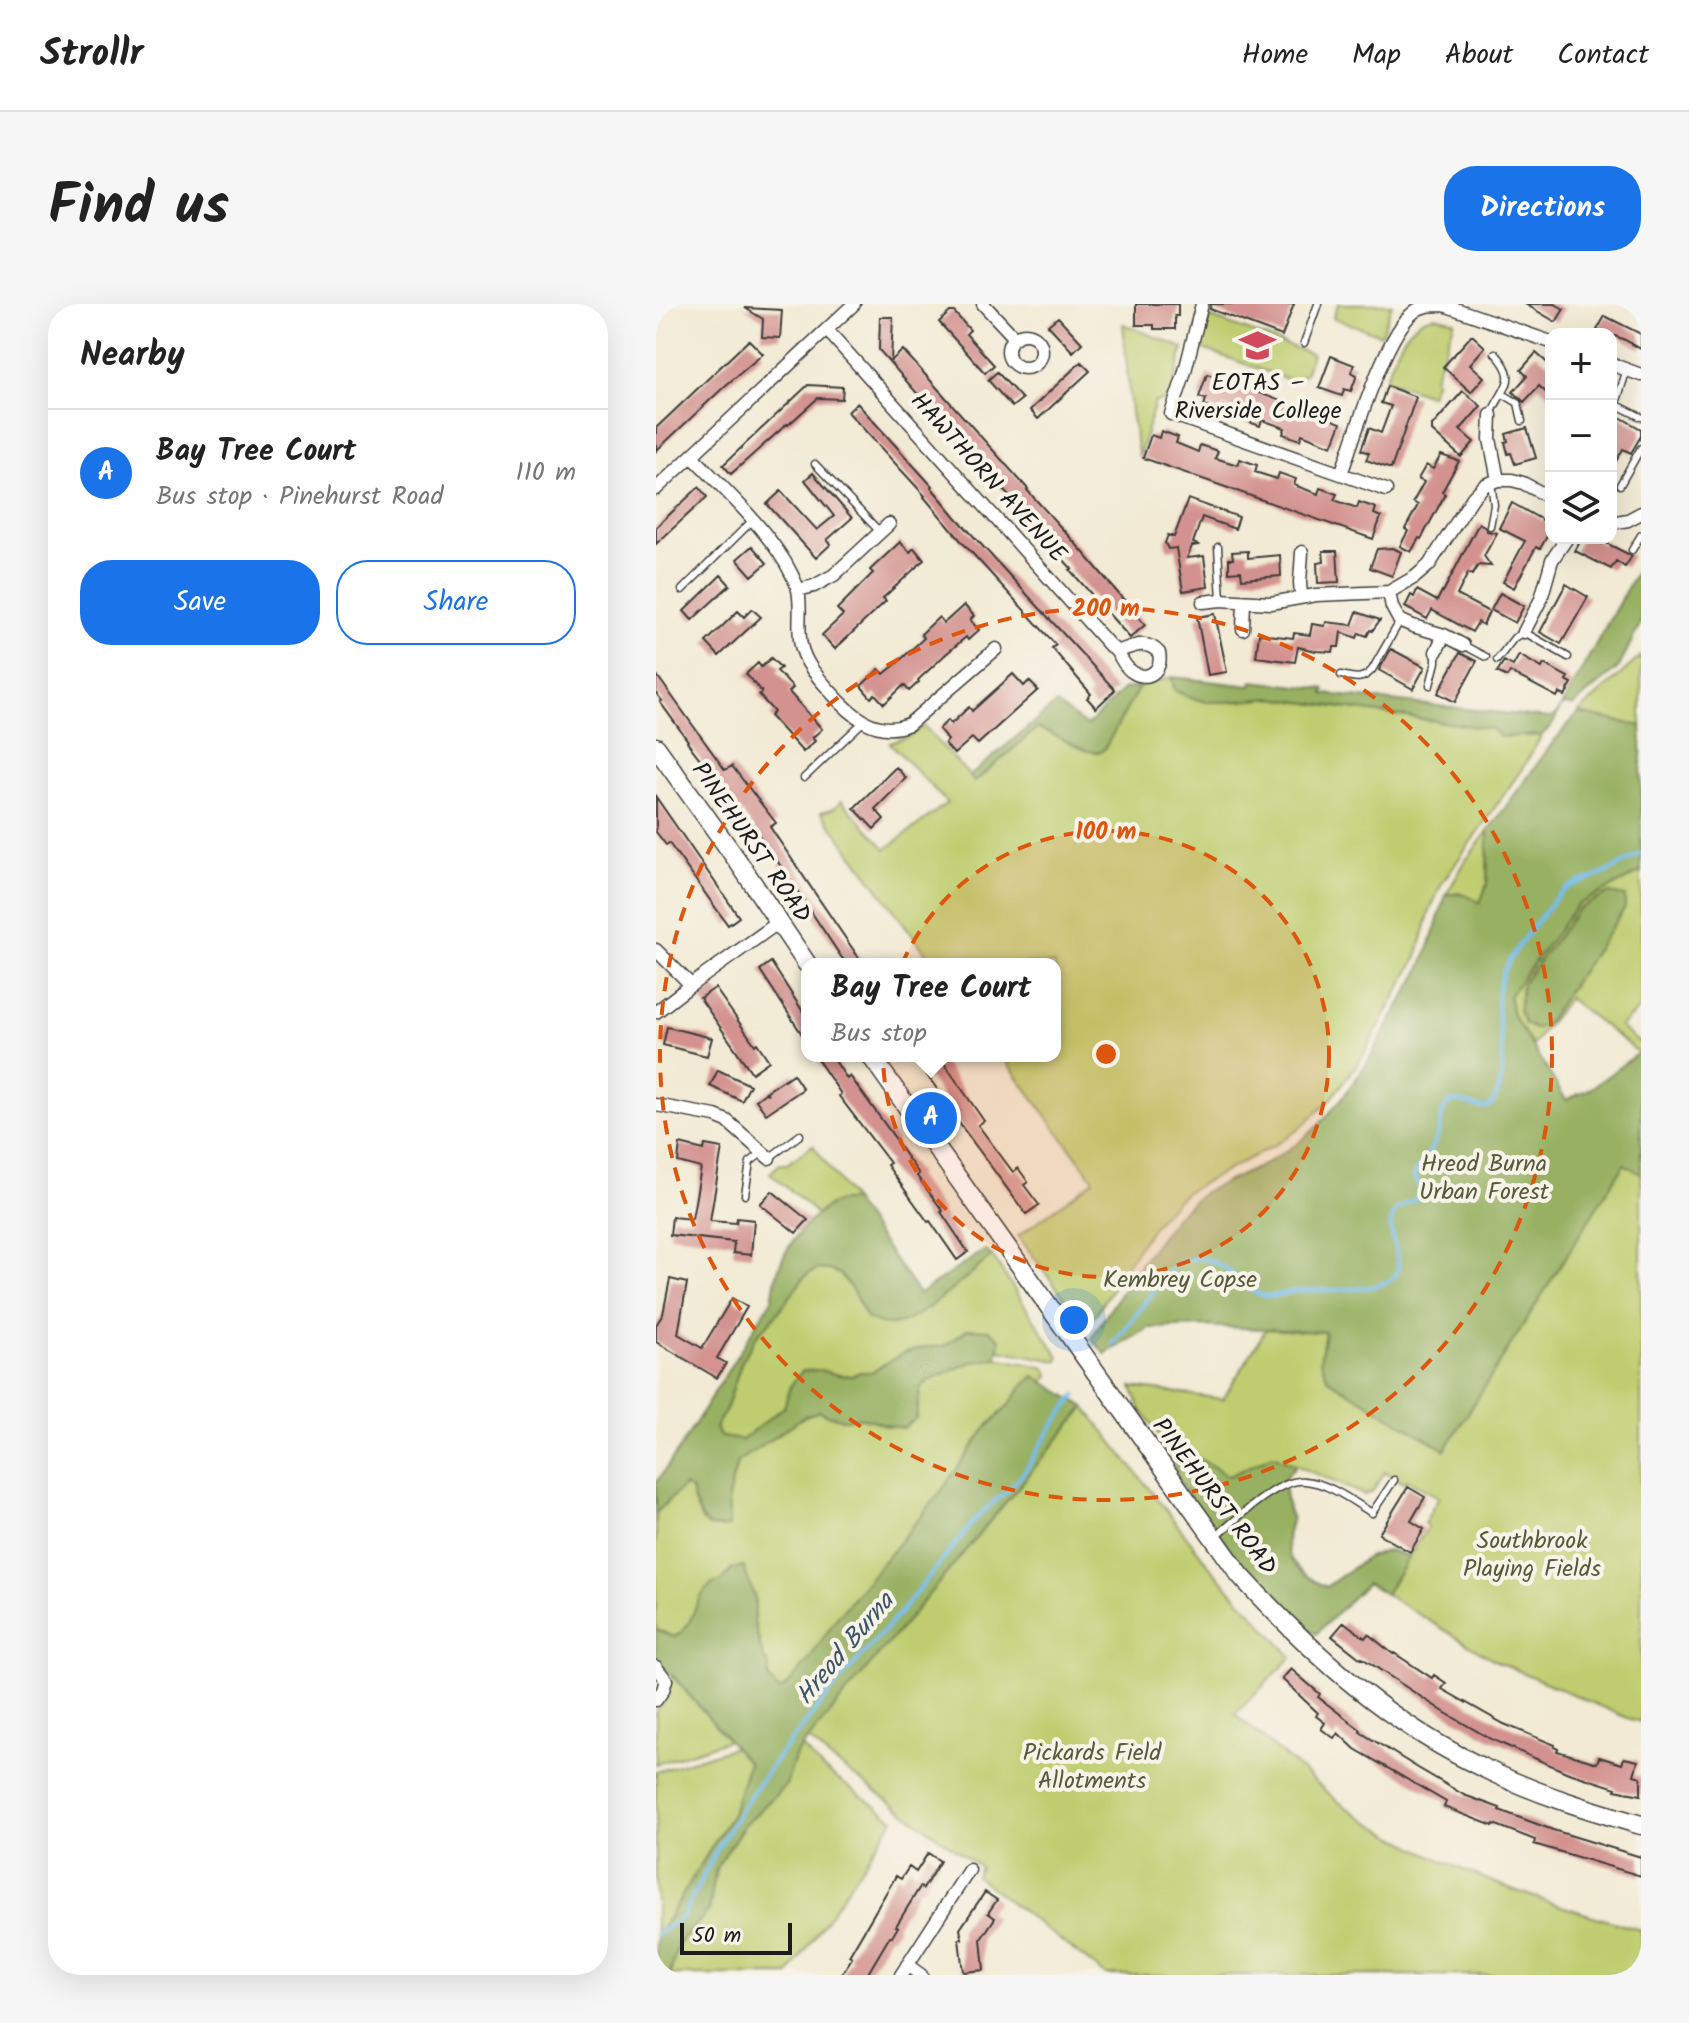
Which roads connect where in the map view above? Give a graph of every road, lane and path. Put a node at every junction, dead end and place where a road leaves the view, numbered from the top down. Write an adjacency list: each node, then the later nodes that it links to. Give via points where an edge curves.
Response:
1 (854, 304): 6 (street)
2 (983, 304): 7 (street)
3 (1202, 304): 18 (street)
4 (1318, 304): 9 (lane)
5 (1413, 307): 8 (street, via 1444,305); 27 (street, via 1389,348)
6 (827, 330): 25 (street); 56 (street, HAWTHORN AVENUE)
7 (1015, 338)
8 (1545, 340)
9 (1304, 343)
10 (1495, 353): 14 (lane, via 1508,373)
11 (1617, 366): 12 (street)
12 (1627, 369): 13 (street); 15 (lane)
13 (1641, 375)
14 (1503, 394): 19 (lane); 21 (lane, via 1520,405)
15 (1615, 400)
16 (1617, 405): 20 (lane)
17 (1157, 409): 18 (street)
18 (1171, 414): 27 (street)
19 (1491, 415): 23 (street)
20 (1641, 417)
21 (1522, 421)
22 (1473, 429): 23 (street)
23 (1489, 429): 28 (street)
24 (1641, 448): 29 (lane)
25 (692, 456): 30 (street); 34 (street)
26 (815, 464): 37 (lane)
27 (1341, 474): 31 (street)
28 (1495, 481): 32 (street, via 1517,481); 36 (lane); 45 (street, via 1473,497 1429,565)
29 (1620, 485)
30 (656, 489)
31 (1386, 490)
32 (1545, 495)
33 (1641, 515): 35 (street)
34 (752, 521): 43 (lane); 44 (street, via 777,551)
35 (1617, 522)
36 (1490, 526)
37 (884, 528): 44 (street, via 834,575)
38 (1641, 535): 41 (lane)
39 (1563, 544): 52 (street)
40 (1218, 547): 47 (lane)
41 (1632, 550)
42 (1302, 552): 46 (street)
43 (682, 590)
44 (798, 590): 63 (street, via 801,643 809,665 848,712)
45 (1389, 592): 46 (street); 50 (street)
46 (1301, 596): 49 (street)
47 (1221, 600): 48 (street); 49 (street)
48 (1203, 602)
49 (1244, 602): 51 (street)
50 (1400, 621): 53 (street); 61 (lane, via 1368,675)
51 (1243, 629)
52 (1524, 632): 59 (lane); 60 (lane)
53 (1444, 635): 54 (street); 57 (street)
54 (1463, 645): 58 (lane)
55 (996, 649): 63 (street, via 909,724 891,728)
56 (1119, 651)
57 (1436, 652): 62 (lane)
58 (1486, 657)
59 (1568, 657)
60 (1497, 660)
61 (1341, 675)
62 (1430, 685)
63 (864, 721): 65 (lane)
64 (656, 747): 66 (street, PINEHURST ROAD)
65 (804, 778)
66 (779, 922): 67 (street, PINEHURST ROAD); 69 (street)
67 (803, 958)
68 (659, 959): 69 (street)
69 (691, 985): 70 (street)
70 (656, 1012)
71 (875, 1062): 77 (street, PINEHURST ROAD)
72 (656, 1105): 74 (street, via 727,1121)
73 (800, 1135): 74 (lane)
74 (766, 1155): 75 (lane, via 750,1162)
75 (745, 1195)
76 (1394, 1480): 77 (lane, via 1372,1513 1331,1489 1291,1483)
77 (1213, 1538): 80 (street, PINEHURST ROAD, via 1240,1575 1303,1641 1409,1726 1522,1786)
78 (656, 1667): 79 (street, via 666,1680)
79 (656, 1700)
80 (1641, 1825)
81 (969, 1870): 82 (street)
82 (904, 1970): 83 (street)
83 (921, 1975)

